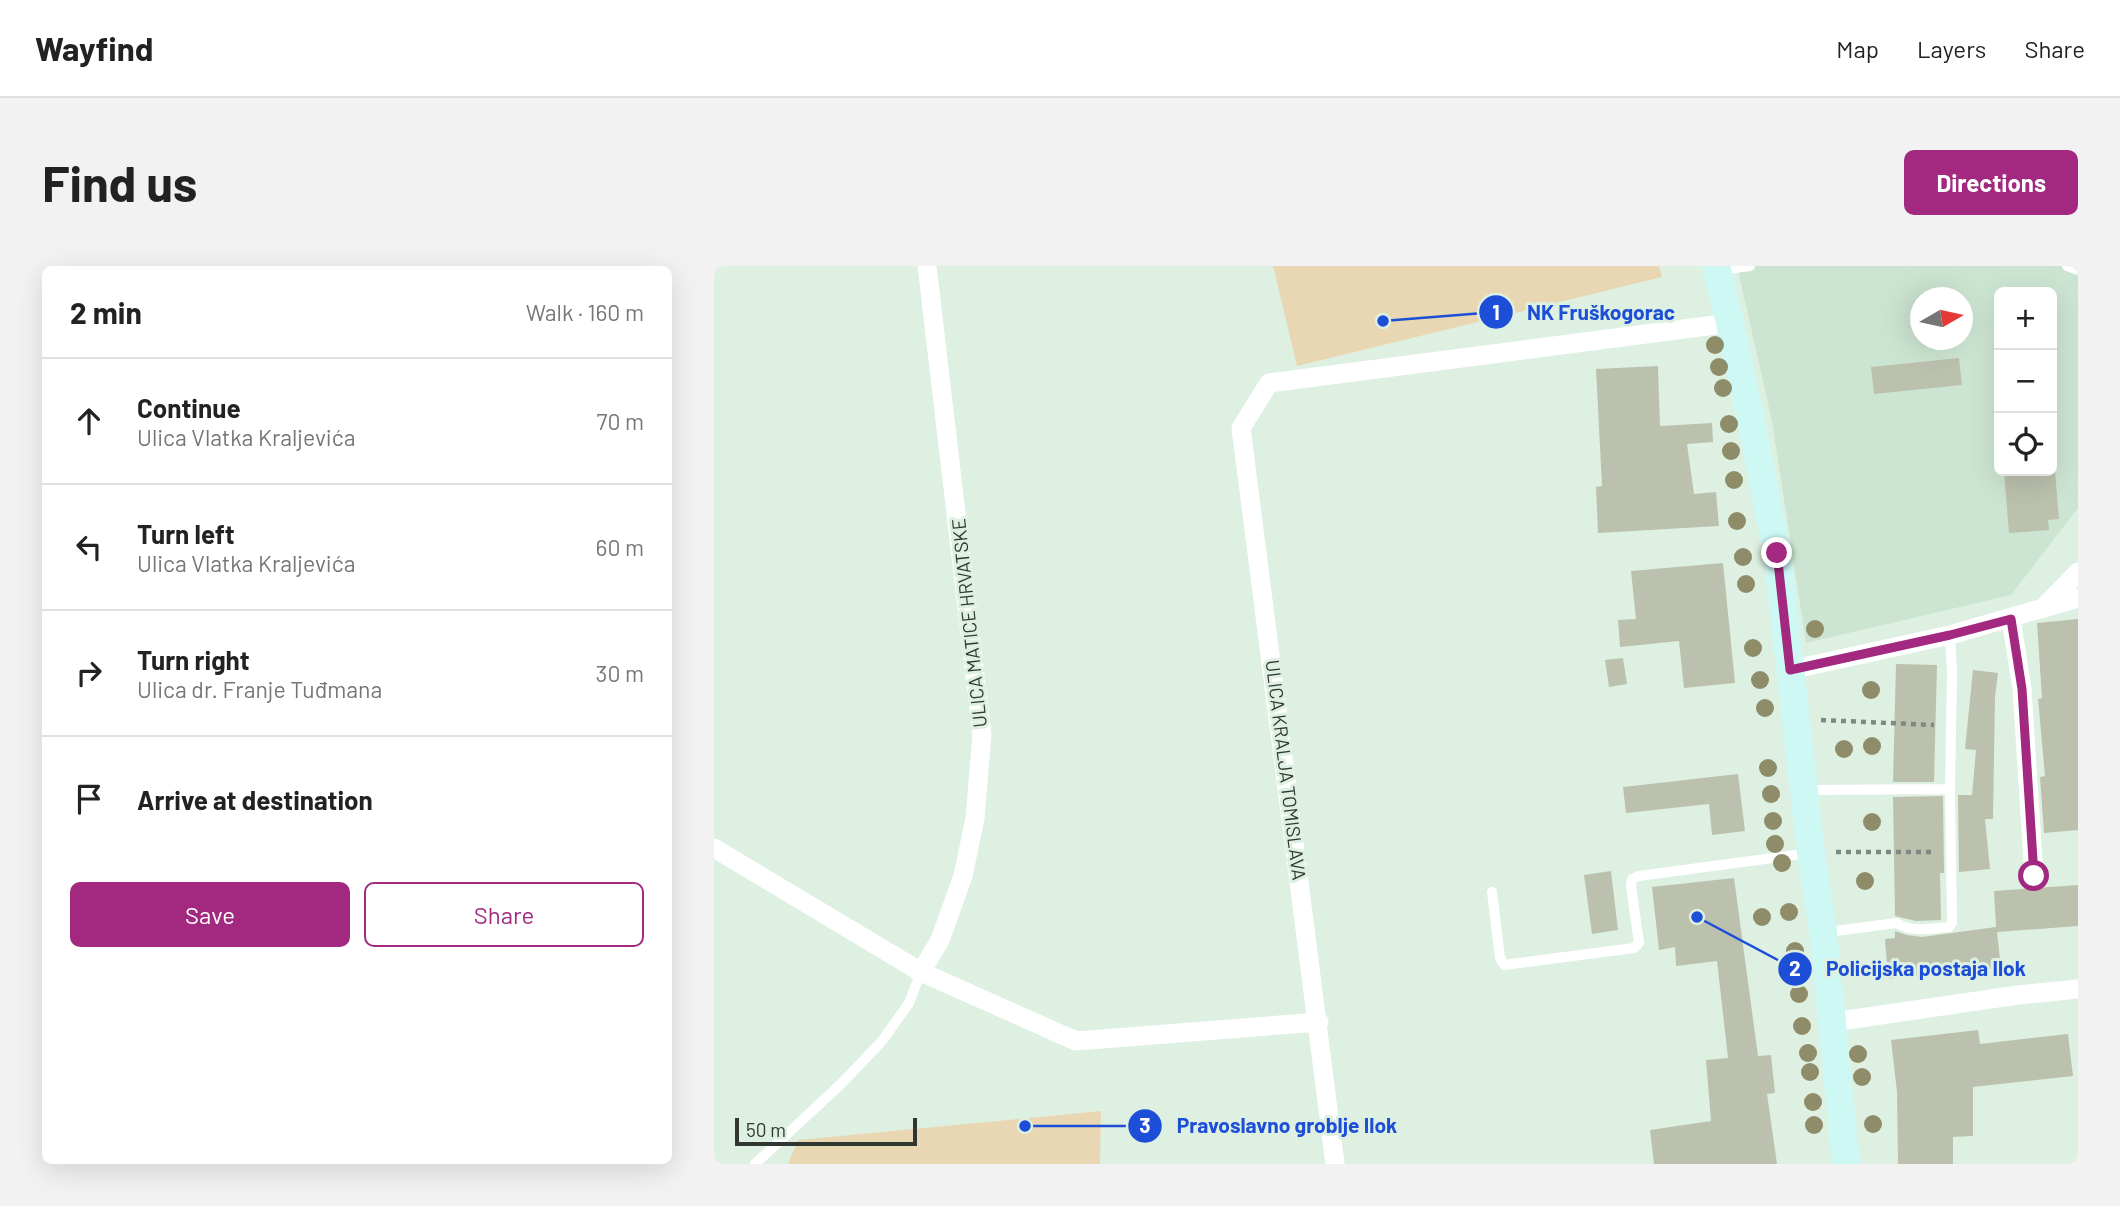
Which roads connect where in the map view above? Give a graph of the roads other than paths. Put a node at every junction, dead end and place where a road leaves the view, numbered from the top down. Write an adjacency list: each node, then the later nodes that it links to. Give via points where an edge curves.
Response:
1 (927, 266): 20 (street, ULICA MATICE HRVATSKE, via 982,735 975,818 963,876 940,940)
2 (1750, 266): 4 (lane)
3 (2067, 266): 5 (lane)
4 (1716, 268): 6 (main road)
5 (2078, 271)
6 (1730, 323): 12 (main road, via 1777,553); 22 (street, ULICA KRALJA TOMISLAVA, via 1269,383 1241,428)
7 (2078, 572): 9 (street)
8 (2078, 598): 9 (street)
9 (2042, 610): 10 (street)
10 (2011, 619): 11 (street); 17 (street, via 2022,689)
11 (1950, 635): 12 (street); 13 (lane)
12 (1790, 670): 14 (main road)
13 (1950, 789): 14 (lane); 19 (lane, via 1949,927 1912,929 1897,923)
14 (1803, 790): 16 (main road)
15 (714, 848): 20 (street)
16 (1811, 853): 18 (lane, via 1640,876 1632,879 1631,886 1639,943 1634,948 1504,965); 19 (main road)
17 (2034, 876)
18 (1492, 892)
19 (1823, 932): 23 (main road)
20 (921, 972): 22 (street, via 1076,1041); 24 (lane, via 909,1003 882,1041)
21 (2078, 989): 23 (street)
22 (1319, 1022): 25 (street, ULICA KRALJA TOMISLAVA)
23 (1833, 1023): 26 (main road)
24 (754, 1164)
25 (1335, 1164)
26 (1846, 1164)

